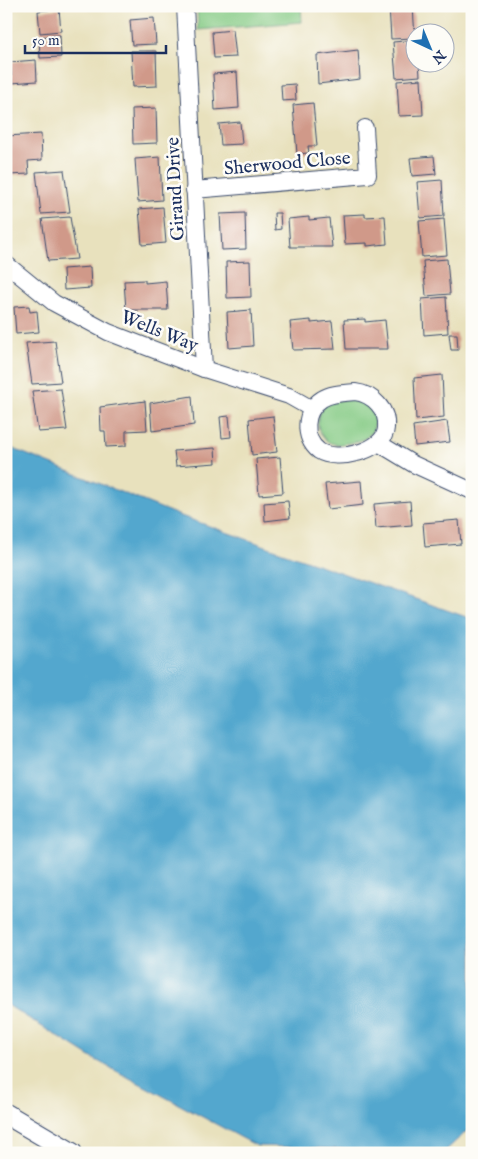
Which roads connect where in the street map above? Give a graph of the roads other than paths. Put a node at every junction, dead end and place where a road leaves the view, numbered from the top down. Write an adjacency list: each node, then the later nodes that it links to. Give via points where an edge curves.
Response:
1 (185, 6): 3 (street, Giraud Drive)
2 (365, 128): 3 (street, Sherwood Close, via 368,174)
3 (194, 190): 5 (street, Giraud Drive)
4 (6, 264): 5 (street, Wells Way, via 61,307 108,332)
5 (204, 369): 6 (street, Wells Way, via 289,396)
6 (312, 409): 7 (street, via 308,416 308,432 320,451 329,455 341,454 367,450); 7 (street, via 317,402 331,395 364,393 376,401 384,413 387,427)
7 (380, 444): 8 (street, via 413,464)
8 (472, 491)
9 (6, 1114): 10 (street)
10 (72, 1153)

